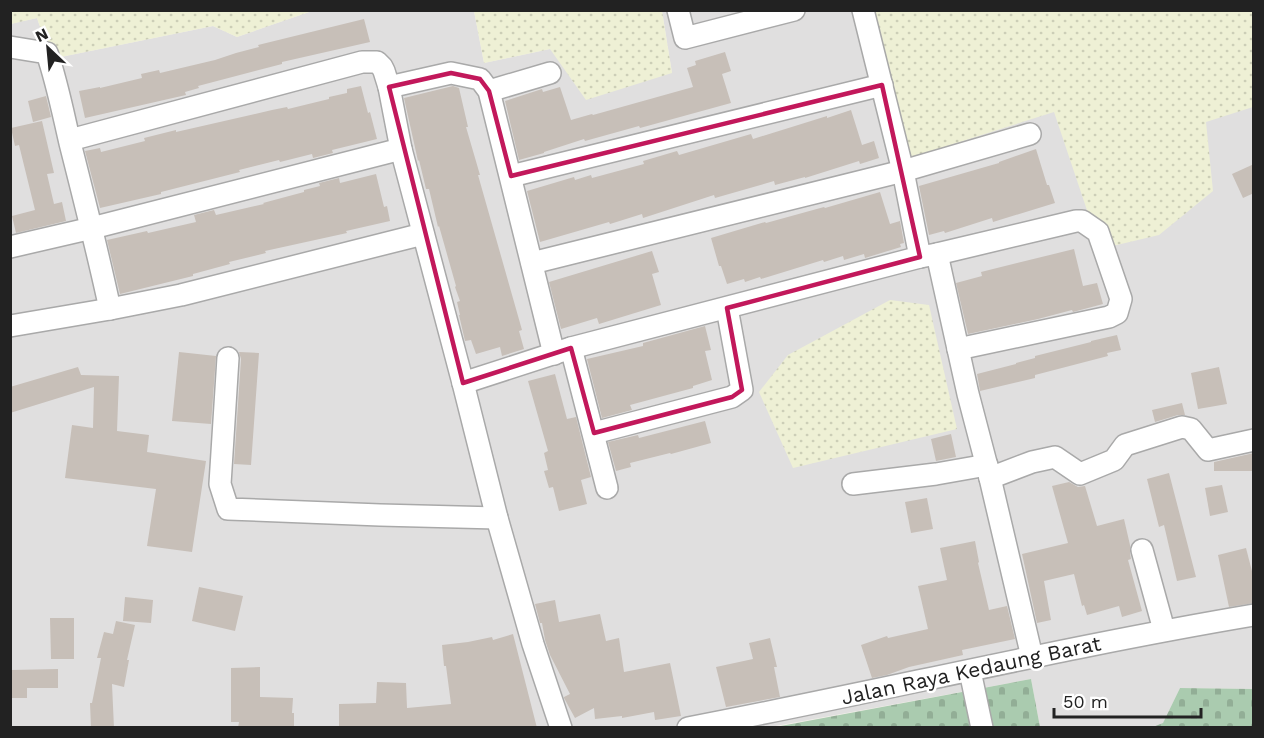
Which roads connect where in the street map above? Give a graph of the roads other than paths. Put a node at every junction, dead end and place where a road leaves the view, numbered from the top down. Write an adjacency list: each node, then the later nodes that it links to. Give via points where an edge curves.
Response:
1 (678, 10): 4 (street, via 685,38)
2 (794, 10): 4 (street)
3 (863, 10): 7 (street)
4 (770, 13)
5 (10, 47): 11 (street, via 47,53)
6 (550, 73): 9 (street)
7 (882, 85): 13 (street); 14 (street)
8 (389, 87): 9 (street, via 451,73 480,79); 11 (street, via 379,64 362,62); 12 (street)
9 (489, 91): 14 (street)
10 (1030, 134): 13 (street)
11 (69, 140): 15 (street)
12 (401, 149): 15 (street); 16 (street)
13 (903, 171): 18 (street); 19 (street)
14 (511, 176): 19 (street)
15 (92, 228): 17 (street); 21 (street)
16 (423, 234): 21 (street); 26 (street)
17 (10, 246)
18 (929, 256): 20 (street); 23 (street); 23 (street, via 1082,221 1098,232 1121,298 1117,314 1109,317)
19 (532, 263): 24 (street)
20 (727, 308): 24 (street); 27 (street, via 742,390 732,397)
21 (110, 309): 22 (street)
22 (10, 326)
23 (958, 349): 29 (street)
24 (563, 351): 26 (street); 27 (street)
25 (228, 358): 32 (street, via 220,484 228,509)
26 (463, 383): 32 (street)
27 (594, 433): 31 (street)
28 (1254, 440): 29 (street, via 1209,450 1191,429 1182,427 1125,445 1114,460 1080,474 1055,457)
29 (988, 472): 30 (street); 36 (street)
30 (853, 484)
31 (607, 488)
32 (496, 518): 38 (street)
33 (1142, 550): 35 (street)
34 (1254, 615): 35 (street, Jalan Raya Kedaung Barat)
35 (1164, 630): 36 (street, Jalan Raya Kedaung Barat)
36 (1032, 657): 37 (street, Jalan Raya Kedaung Barat)
37 (970, 670): 39 (street, Jalan Raya Kedaung Barat); 40 (street)
38 (561, 728)
39 (688, 728)
40 (982, 728)

